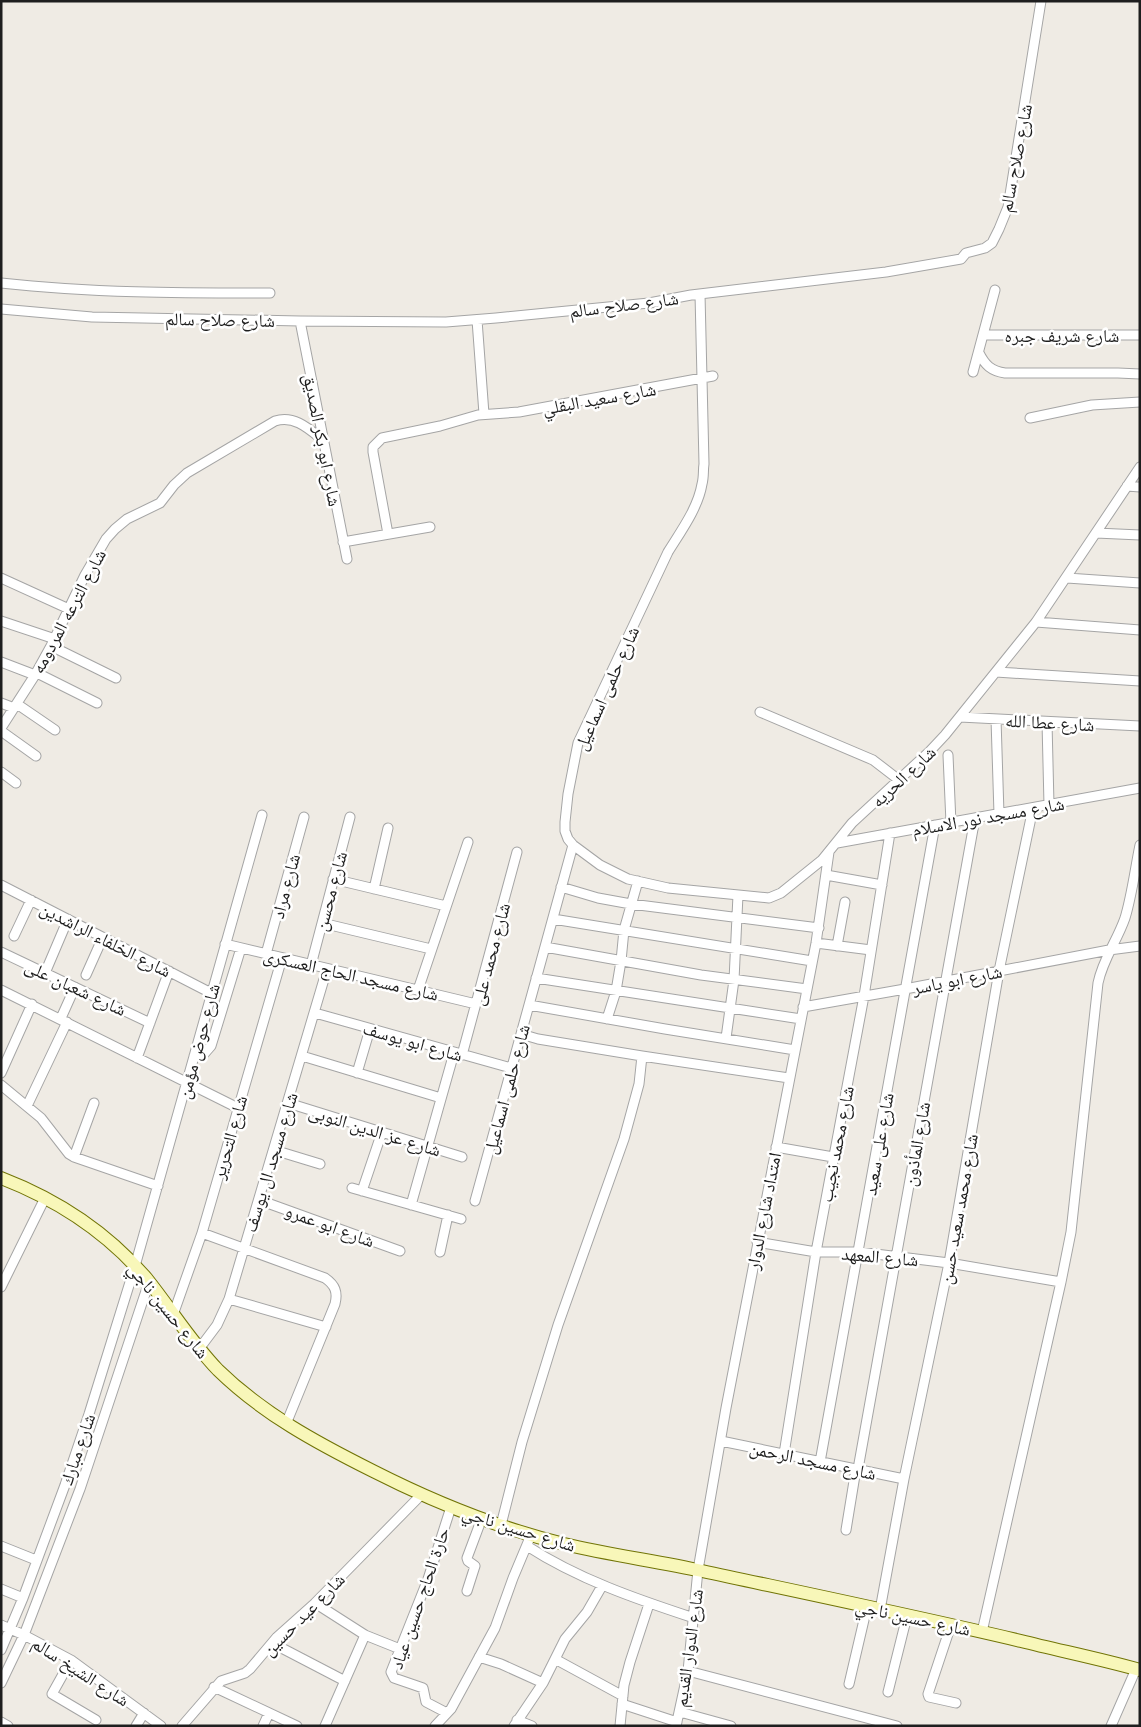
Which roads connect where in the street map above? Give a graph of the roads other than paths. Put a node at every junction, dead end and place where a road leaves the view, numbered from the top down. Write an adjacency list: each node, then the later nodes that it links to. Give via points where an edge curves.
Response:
1 (1041, 1): 5 (street, شارع صلاح سالم, via 1008,207 992,243 966,253 960,259 926,266)
2 (1, 282): 4 (street, via 83,290)
3 (995, 290): 9 (street)
4 (270, 293)
5 (700, 294): 7 (street, شارع صلاح سالم, via 641,304); 15 (street, شارع حلمى اسماعيل)
6 (1, 309): 8 (street, شارع صلاح سالم, via 92,317)
7 (477, 320): 8 (street, شارع صلاح سالم); 17 (street)
8 (300, 321): 19 (street, شارع ابو بكر الصديق)
9 (983, 335): 10 (street, شارع شريف جبره); 11 (street)
10 (1140, 335)
11 (978, 353): 12 (street); 13 (street, via 995,372)
12 (974, 372)
13 (1140, 374)
14 (713, 376): 15 (street, شارع سعيد البقلي)
15 (702, 377): 17 (street, شارع سعيد البقلي, via 519,412); 71 (street, شارع حلمى اسماعيل, via 702,484 578,743 565,822 568,839)
16 (1140, 402): 18 (street, via 1092,405)
17 (484, 414): 25 (street, شارع سعيد البقلي, via 389,436 377,442 373,452)
18 (1030, 418)
19 (324, 440): 27 (street, شارع ابو بكر الصديق); 32 (street, شارع الترعه المردومه, via 298,421 282,418 187,473 160,502 127,519 106,539)
20 (1140, 467): 21 (street, شارع الحريه)
21 (1127, 486): 22 (street); 24 (street, شارع الحريه)
22 (1140, 486)
23 (430, 527): 25 (street)
24 (1096, 533): 26 (street); 30 (street, شارع الحريه)
25 (388, 534): 27 (street)
26 (1140, 536)
27 (343, 542): 28 (street, شارع ابو بكر الصديق)
28 (347, 559)
29 (1, 578): 32 (street)
30 (1067, 578): 31 (street); 34 (street, شارع الحريه)
31 (1140, 583)
32 (69, 609): 36 (street, شارع الترعه المردومه)
33 (1, 621): 36 (street)
34 (1036, 622): 35 (street); 38 (street, شارع الحريه)
35 (1140, 630)
36 (53, 642): 39 (street, شارع الترعه المردومه); 40 (street)
37 (1, 662): 39 (street)
38 (996, 672): 41 (street); 46 (street, شارع الحريه)
39 (36, 674): 43 (street); 44 (street, شارع الترعه المردومه)
40 (116, 678)
41 (1140, 681)
42 (1, 703): 44 (street)
43 (97, 703)
44 (16, 706): 50 (street, شارع الترعه المردومه); 51 (street)
45 (760, 712): 55 (street, via 873,760)
46 (960, 717): 47 (street, شارع عطا الله); 55 (street, شارع الحريه)
47 (996, 719): 48 (street, شارع عطا الله); 60 (street)
48 (1047, 722): 49 (street, شارع عطا الله); 58 (street)
49 (1140, 726)
50 (1, 729): 53 (street)
51 (55, 730)
52 (948, 755): 65 (street)
53 (36, 756)
54 (1, 772): 56 (street)
55 (899, 780): 70 (street, شارع الحريه, via 852,823)
56 (16, 783)
57 (1140, 788): 58 (street, شارع مسجد نور الاسلام)
58 (1049, 805): 59 (street, شارع مسجد نور الاسلام)
59 (1033, 808): 60 (street, شارع مسجد نور الاسلام); 113 (street, شارع محمد سعيد حسن)
60 (1000, 814): 64 (street, شارع مسجد نور الاسلام)
61 (262, 816): 96 (street, شارع حوض مؤمن)
62 (304, 817): 106 (street, شارع مراد)
63 (350, 817): 76 (street, شارع محسن)
64 (975, 818): 65 (street, شارع مسجد نور الاسلام); 118 (street, شارع المأذون)
65 (951, 823): 66 (street, شارع مسجد نور الاسلام)
66 (935, 825): 68 (street, شارع مسجد نور الاسلام); 121 (street, شارع على سعيد)
67 (388, 828): 81 (street)
68 (890, 833): 70 (street, شارع مسجد نور الاسلام); 79 (street, شارع محمد نجيب)
69 (468, 842): 86 (street)
70 (837, 843): 74 (street, شارع الحريه)
71 (573, 845): 77 (street, شارع الحريه, via 600,865); 80 (street, شارع حلمى اسماعيل)
72 (1140, 845): 104 (street, via 1125,916)
73 (517, 852): 128 (street, شارع محمد على)
74 (829, 852): 75 (street, امتداد شارع الدوار); 82 (street, شارع الحريه, via 781,893 769,898)
75 (826, 874): 79 (street); 91 (street, امتداد شارع الدوار)
76 (334, 879): 81 (street); 90 (street, شارع محسن)
77 (638, 881): 82 (street, شارع الحريه, via 668,888); 85 (street)
78 (1, 886): 83 (street, شارع الخلفاء الراشدين)
79 (882, 886): 103 (street, شارع محمد نجيب)
80 (561, 887): 85 (street); 87 (street, شارع حلمى اسماعيل)
81 (374, 889): 86 (street)
82 (738, 895): 88 (street)
83 (31, 900): 89 (street, شارع الخلفاء الراشدين); 93 (street)
84 (845, 902): 97 (street)
85 (631, 904): 88 (street); 92 (street)
86 (446, 906): 101 (street)
87 (552, 918): 92 (street); 99 (street, شارع حلمى اسماعيل)
88 (737, 918): 91 (street); 102 (street)
89 (68, 919): 94 (street, شارع الخلفاء الراشدين); 114 (street)
90 (322, 923): 101 (street); 110 (street, شارع محسن)
91 (818, 928): 95 (street, امتداد شارع الدوار)
92 (624, 930): 102 (street); 108 (street)
93 (14, 936)
94 (103, 937): 112 (street, شارع الخلفاء الراشدين); 115 (street)
95 (816, 943): 97 (street); 109 (street, امتداد شارع الدوار)
96 (225, 944): 100 (street, شارع مسجد الحاج العسكرى); 125 (street, شارع حوض مؤمن)
97 (837, 946): 103 (street)
98 (1140, 946): 104 (street, شارع ابو ياسر)
99 (545, 947): 108 (street); 116 (street, شارع حلمى اسماعيل)
100 (241, 948): 106 (street, شارع مسجد الحاج العسكرى); 142 (street, via 211,1046 204,1054)
101 (431, 949): 123 (street)
102 (735, 949): 109 (street); 117 (street)
103 (871, 950): 126 (street, شارع محمد نجيب)
104 (1109, 950): 113 (street, شارع ابو ياسر); 186 (street, via 1098,983 1071,1232)
105 (1, 952): 114 (street, شارع شعبان على)
106 (266, 954): 107 (street, شارع مسجد الحاج العسكرى)
107 (282, 958): 110 (street, شارع مسجد الحاج العسكرى); 156 (street, شارع التحرير)
108 (621, 961): 117 (street); 124 (street)
109 (812, 961): 120 (street, امتداد شارع الدوار)
110 (311, 965): 111 (street, شارع مسجد الحاج العسكرى)
111 (327, 969): 123 (street, شارع مسجد الحاج العسكرى); 132 (street, شارع مسجد ال يوسف)
112 (169, 971): 125 (street, شارع الخلفاء الراشدين); 136 (street)
113 (999, 971): 118 (street, شارع ابو ياسر); 183 (street, شارع محمد سعيد حسن)
114 (45, 973): 119 (street, شارع شعبان على)
115 (86, 975)
116 (536, 978): 124 (street); 129 (street, شارع حلمى اسماعيل)
117 (734, 980): 120 (street); 131 (street)
118 (945, 982): 121 (street, شارع ابو ياسر); 182 (street, شارع المأذون)
119 (75, 987): 135 (street); 136 (street, شارع شعبان على)
120 (807, 989): 130 (street, امتداد شارع الدوار)
121 (905, 989): 126 (street, شارع ابو ياسر); 181 (street, شارع على سعيد)
122 (1, 990): 127 (street)
123 (418, 990): 128 (street, شارع مسجد الحاج العسكرى)
124 (616, 991): 131 (street); 133 (street)
125 (211, 993): 142 (street, شارع حوض مؤمن)
126 (864, 996): 130 (street, شارع ابو ياسر); 162 (street, شارع محمد نجيب)
127 (32, 1004): 135 (street); 147 (street)
128 (476, 1004): 141 (street, شارع محمد على)
129 (529, 1005): 133 (street); 138 (street, شارع حلمى اسماعيل)
130 (803, 1006): 134 (street, امتداد شارع الدوار)
131 (730, 1009): 134 (street); 139 (street)
132 (315, 1013): 137 (street, شارع ابو يوسف); 143 (street, شارع مسجد ال يوسف)
133 (607, 1019): 139 (street)
134 (801, 1019): 140 (street, امتداد شارع الدوار)
135 (64, 1020): 145 (street); 155 (street)
136 (150, 1022): 145 (street)
137 (370, 1029): 141 (street, شارع ابو يوسف); 148 (street)
138 (521, 1034): 144 (street); 146 (street, شارع حلمى اسماعيل)
139 (726, 1038): 140 (street)
140 (795, 1050): 149 (street, امتداد شارع الدوار)
141 (458, 1054): 146 (street, شارع ابو يوسف); 152 (street, شارع محمد على)
142 (194, 1056): 150 (street, شارع حوض مؤمن)
143 (302, 1056): 148 (street); 154 (street, شارع مسجد ال يوسف)
144 (642, 1056): 149 (street); 203 (street, via 639,1084 624,1139 544,1368)
145 (137, 1058): 150 (street)
146 (511, 1068): 171 (street, شارع حلمى اسماعيل)
147 (1, 1073)
148 (357, 1073): 152 (street)
149 (789, 1078): 159 (street, امتداد شارع الدوار)
150 (186, 1083): 156 (street); 166 (street, شارع حوض مؤمن)
151 (1, 1085): 155 (street)
152 (441, 1098): 158 (street, شارع محمد على)
153 (94, 1103): 163 (street)
154 (288, 1103): 157 (street, شارع عز الدين النوبى); 160 (street, شارع مسجد ال يوسف)
155 (27, 1106): 163 (street, via 47,1123)
156 (238, 1108): 175 (street, شارع التحرير)
157 (382, 1132): 158 (street, شارع عز الدين النوبى); 168 (street)
158 (428, 1146): 161 (street, شارع عز الدين النوبى); 172 (street, شارع محمد على)
159 (776, 1147): 162 (street); 176 (street, امتداد شارع الدوار)
160 (274, 1150): 164 (street); 170 (street, شارع مسجد ال يوسف)
161 (462, 1157)
162 (833, 1157): 180 (street, شارع محمد نجيب)
163 (74, 1158): 166 (street)
164 (320, 1164)
165 (1, 1178): 169 (street, شارع حسين ناجي)
166 (158, 1186): 184 (street, شارع حوض مؤمن)
167 (352, 1188): 168 (street)
168 (362, 1191): 172 (street)
169 (45, 1198): 184 (street, شارع حسين ناجي, via 92,1227); 187 (street)
170 (259, 1200): 177 (street, شارع مسجد ال يوسف); 178 (street, شارع ابو عمرو)
171 (474, 1201)
172 (411, 1205): 173 (street)
173 (448, 1215): 174 (street); 179 (street)
174 (461, 1219)
175 (202, 1233): 177 (street); 189 (street, شارع التحرير)
176 (757, 1242): 180 (street, شارع المعهد); 193 (street, امتداد شارع الدوار)
177 (244, 1248): 188 (street, شارع مسجد ال يوسف); 190 (street, via 331,1282 337,1297)
178 (400, 1251)
179 (440, 1252)
180 (816, 1252): 181 (street, شارع المعهد); 195 (street, شارع محمد نجيب)
181 (859, 1252): 182 (street, شارع المعهد); 197 (street, شارع على سعيد)
182 (896, 1257): 183 (street, شارع المعهد); 198 (street, شارع المأذون)
183 (949, 1263): 186 (street, شارع المعهد); 199 (street, شارع محمد سعيد حسن)
184 (135, 1266): 185 (street, شارع حسين ناجي); 194 (street, شارع مبارك)
185 (149, 1282): 189 (street, شارع حسين ناجي); 196 (street, شارع مبارك)
186 (1061, 1282): 222 (street)
187 (1, 1287)
188 (229, 1299): 190 (street); 191 (street, شارع مسجد ال يوسف, via 217,1325)
189 (173, 1315): 191 (street, شارع حسين ناجي)
190 (326, 1327): 192 (street)
191 (199, 1349): 192 (street, شارع حسين ناجي, via 240,1389)
192 (286, 1424): 200 (street, شارع حسين ناجي)
193 (721, 1441): 195 (street, شارع مسجد الرحمن); 208 (street, امتداد شارع الدوار)
194 (76, 1453): 196 (street); 207 (street, شارع مبارك)
195 (784, 1454): 197 (street, شارع مسجد الرحمن)
196 (91, 1459): 223 (street, شارع مبارك)
197 (820, 1462): 198 (street, شارع مسجد الرحمن)
198 (857, 1469): 199 (street, شارع مسجد الرحمن); 204 (street, شارع المأذون)
199 (904, 1479): 216 (street, شارع محمد سعيد حسن)
200 (422, 1494): 201 (street, شارع حسين ناجي); 213 (street, شارع عيد حسين)
201 (451, 1507): 202 (street, شارع حسين ناجي); 226 (street, حارة الحاج حسين عياد, via 428,1579)
202 (482, 1518): 203 (street, شارع حسين ناجي); 211 (street, via 467,1558 475,1566)
203 (501, 1524): 205 (street, شارع حسين ناجي)
204 (846, 1530)
205 (529, 1540): 208 (street, شارع حسين ناجي); 209 (street, via 553,1562); 228 (street, via 495,1628)
206 (1, 1546): 207 (street)
207 (36, 1560): 212 (street, شارع مبارك)
208 (698, 1570): 215 (street, شارع حسين ناجي); 218 (street, شارع الدوار القديم)
209 (602, 1586): 214 (street); 229 (street)
210 (1, 1589): 212 (street)
211 (466, 1591)
212 (23, 1598): 221 (street, شارع مبارك)
213 (315, 1603): 224 (street); 225 (street, شارع عيد حسين)
214 (649, 1604): 218 (street); 239 (street, via 630,1662)
215 (867, 1607): 216 (street, شارع حسين ناجي); 236 (street)
216 (880, 1610): 217 (street, شارع حسين ناجي)
217 (907, 1616): 220 (street, شارع حسين ناجي); 238 (street)
218 (694, 1618): 232 (street, شارع الدوار القديم)
219 (1, 1625): 221 (street, شارع الشيخ سالم)
220 (951, 1625): 222 (street, شارع حسين ناجي); 240 (street, via 928,1694)
221 (11, 1629): 223 (street, شارع الشيخ سالم); 227 (street, شارع مبارك)
222 (982, 1632): 231 (street, شارع حسين ناجي)
223 (24, 1635): 230 (street, شارع الشيخ سالم); 233 (street, شارع مبارك)
224 (365, 1635): 226 (street); 234 (street)
225 (272, 1643): 234 (street); 237 (street, شارع عيد حسين, via 245,1673 221,1681)
226 (400, 1649): 244 (street, حارة الحاج حسين عياد, via 392,1676 423,1688 426,1702)
227 (1, 1650)
228 (479, 1657): 235 (street); 244 (street)
229 (555, 1659): 235 (street); 239 (street)
230 (71, 1660): 242 (street, شارع الشيخ سالم); 245 (street, via 52,1694)
231 (1138, 1669): 261 (street)
232 (688, 1671): 241 (street, شارع الدوار القديم); 260 (street)
233 (3, 1677)
234 (345, 1681): 255 (street)
235 (543, 1683): 247 (street)
236 (849, 1684)
237 (214, 1687): 243 (street); 252 (street, شارع عيد حسين)
238 (888, 1692)
239 (623, 1700): 248 (street); 258 (street)
240 (956, 1703)
241 (680, 1712): 248 (street, شارع الدوار القديم); 259 (street)
242 (144, 1713): 250 (street); 251 (street, شارع الشيخ سالم)
243 (270, 1713): 253 (street); 254 (street)
244 (447, 1713): 256 (street)
245 (96, 1720)
246 (1, 1722): 249 (street)
247 (516, 1723): 257 (street)
248 (677, 1724)
249 (8, 1726)
250 (136, 1726)
251 (161, 1726)
252 (182, 1726)
253 (263, 1726)
254 (297, 1726)
255 (325, 1726)
256 (435, 1726)
257 (532, 1726)
258 (620, 1726)
259 (731, 1726)
260 (897, 1726)
261 (1111, 1726)

